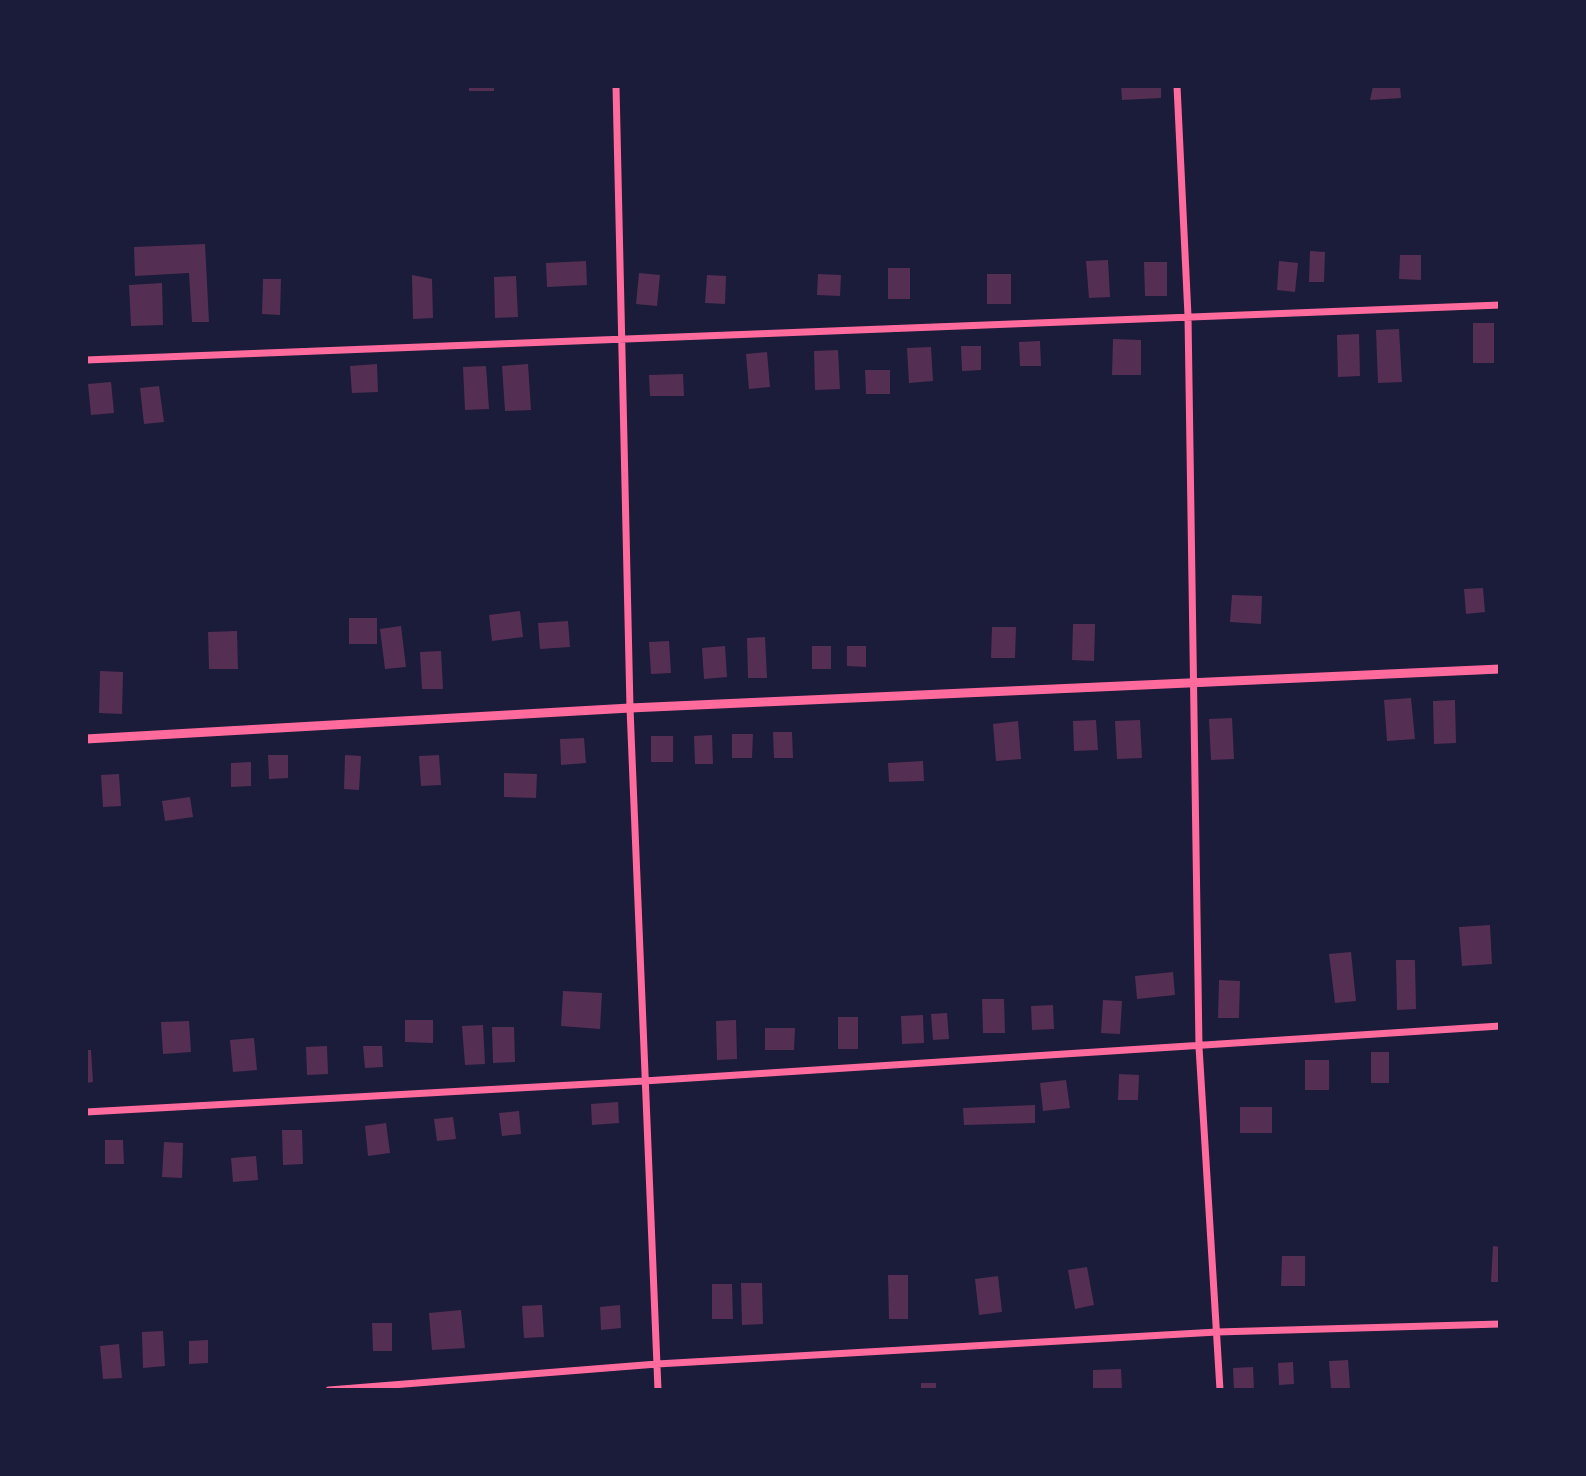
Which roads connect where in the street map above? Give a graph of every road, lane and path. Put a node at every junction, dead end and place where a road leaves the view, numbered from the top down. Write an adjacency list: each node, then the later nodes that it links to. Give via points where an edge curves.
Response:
1 (616, 86): 5 (street)
2 (1177, 86): 4 (street)
3 (1500, 305): 4 (street)
4 (1188, 316): 5 (street); 8 (street)
5 (621, 338): 6 (street); 9 (street)
6 (86, 360)
7 (1500, 669): 8 (street)
8 (1193, 682): 9 (street); 12 (street)
9 (630, 708): 10 (street); 13 (street)
10 (86, 739)
11 (1500, 1026): 12 (street)
12 (1199, 1047): 13 (street); 16 (street)
13 (644, 1081): 14 (street); 17 (street)
14 (86, 1112)
15 (1500, 1324): 16 (street)
16 (1217, 1332): 17 (street); 20 (street)
17 (657, 1364): 18 (street); 19 (street)
18 (329, 1390)
19 (658, 1390)
20 (1220, 1390)

